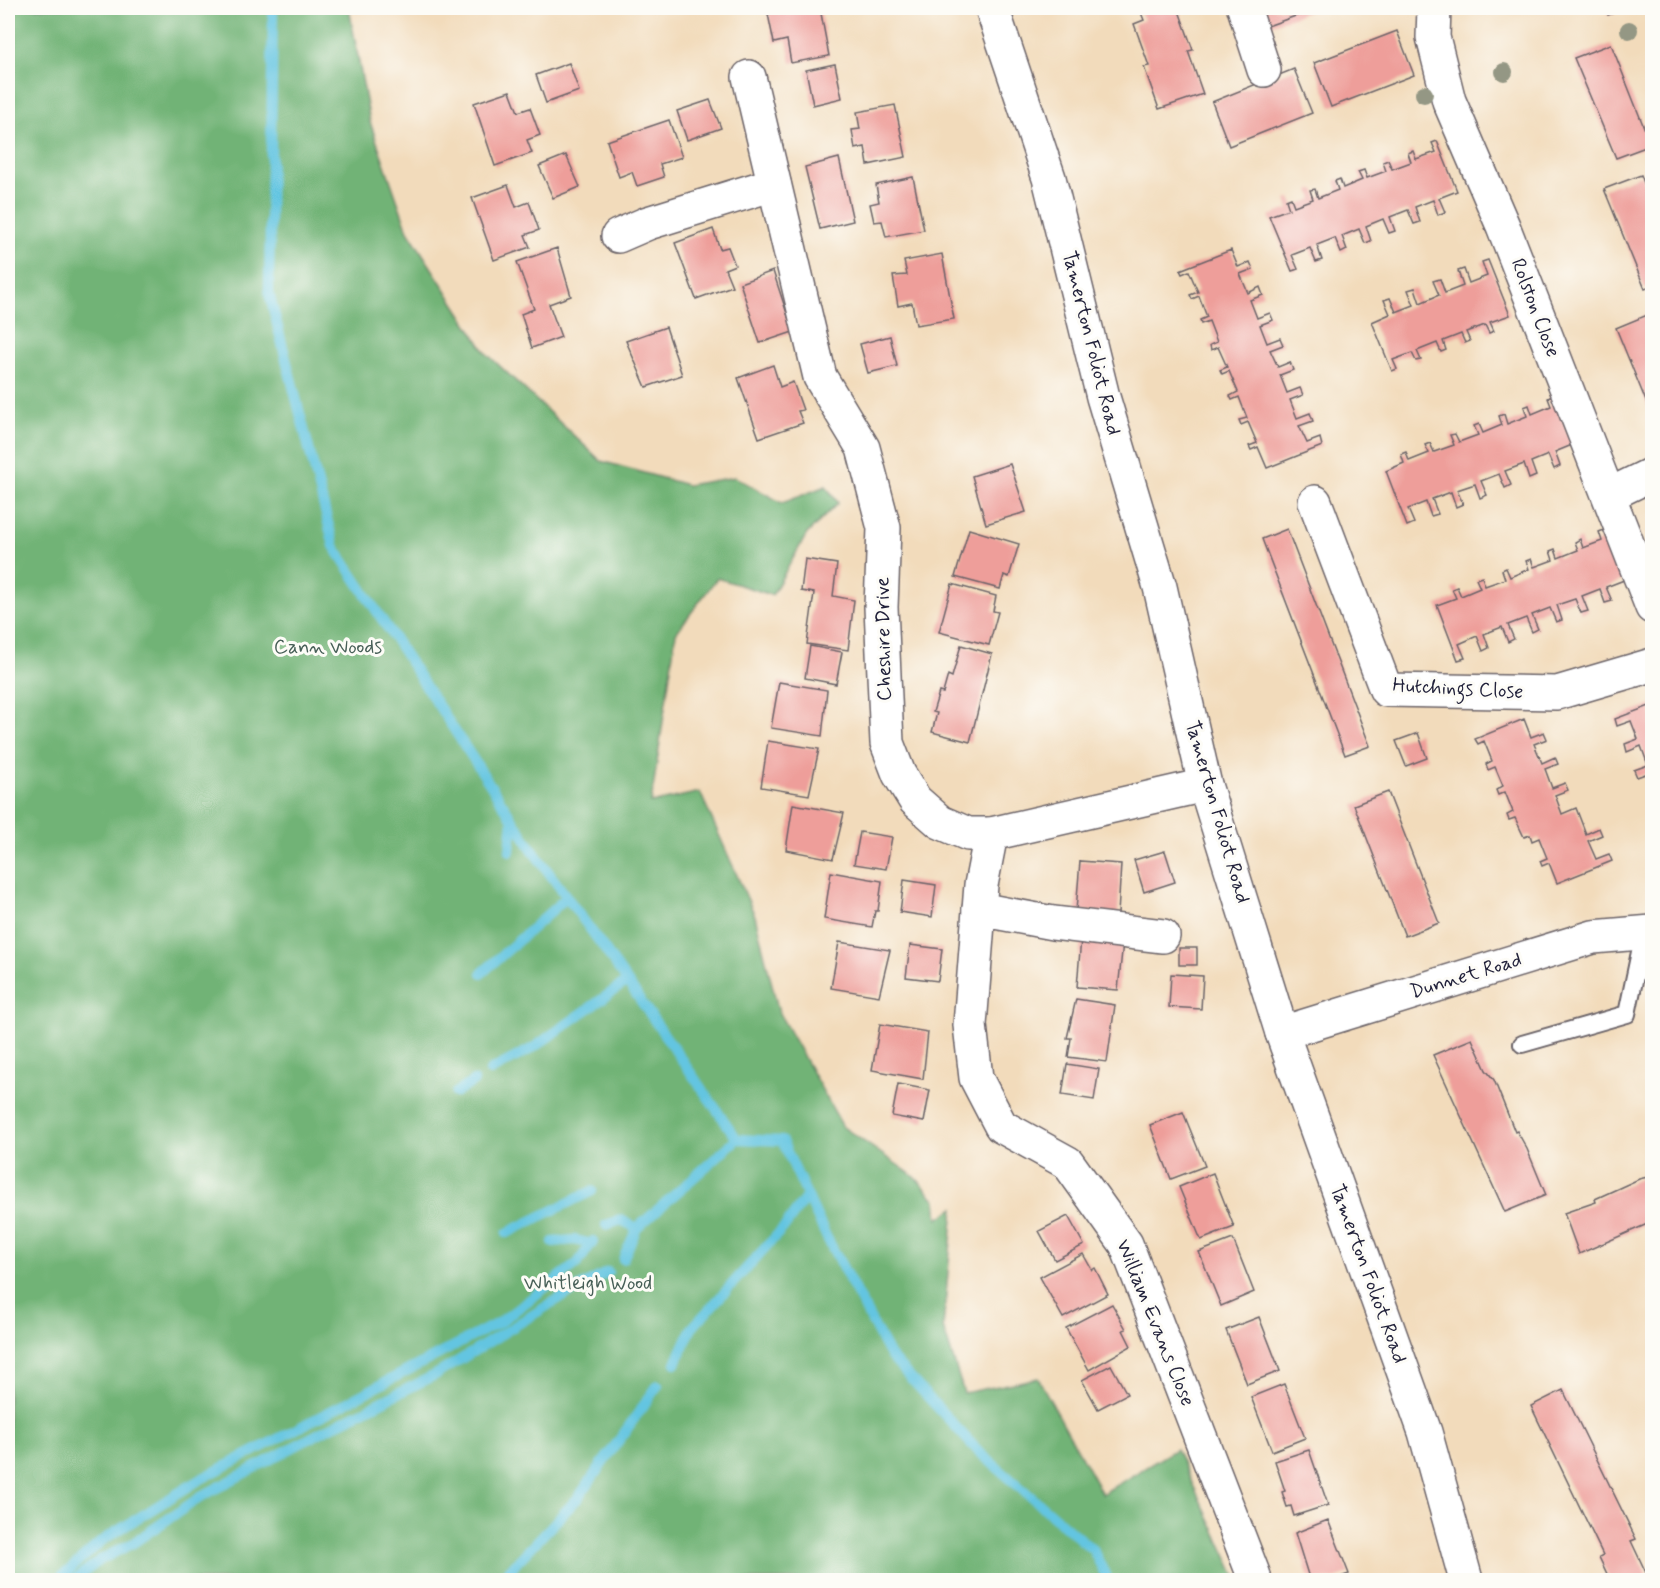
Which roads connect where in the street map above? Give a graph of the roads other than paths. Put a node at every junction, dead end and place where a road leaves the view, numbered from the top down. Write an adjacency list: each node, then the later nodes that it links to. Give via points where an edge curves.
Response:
1 (992, 8): 13 (street, Tamerton Foliot Road, via 1049,178 1103,398 1160,587)
2 (1244, 8): 4 (street)
3 (1434, 8): 9 (street, Rolston Close, via 1433,37 1449,101 1503,226)
4 (1264, 70)
5 (749, 77): 6 (street, Cheshire Drive)
6 (774, 184): 7 (street); 14 (street, Cheshire Drive, via 820,377 863,448 884,528 882,607 887,743 915,800 940,822 968,834)
7 (618, 236)
8 (1653, 474): 9 (street)
9 (1609, 495): 11 (street, Rolston Close)
10 (1315, 502): 12 (street, Hutchings Close, via 1386,690 1557,693)
11 (1653, 606)
12 (1653, 665)
13 (1205, 784): 14 (street, Cheshire Drive); 18 (street, Tamerton Foliot Road)
14 (991, 834): 15 (street, William Evans Close)
15 (979, 909): 17 (street, via 1053,923); 20 (street, William Evans Close, via 970,1025 976,1078 1001,1126 1068,1163 1126,1244)
16 (1648, 932): 18 (street, Dunnet Road, via 1593,937); 19 (lane, via 1627,1014)
17 (1163, 936)
18 (1282, 1033): 21 (street, Tamerton Foliot Road, via 1425,1432)
19 (1522, 1044)
20 (1254, 1576)
21 (1466, 1578)

